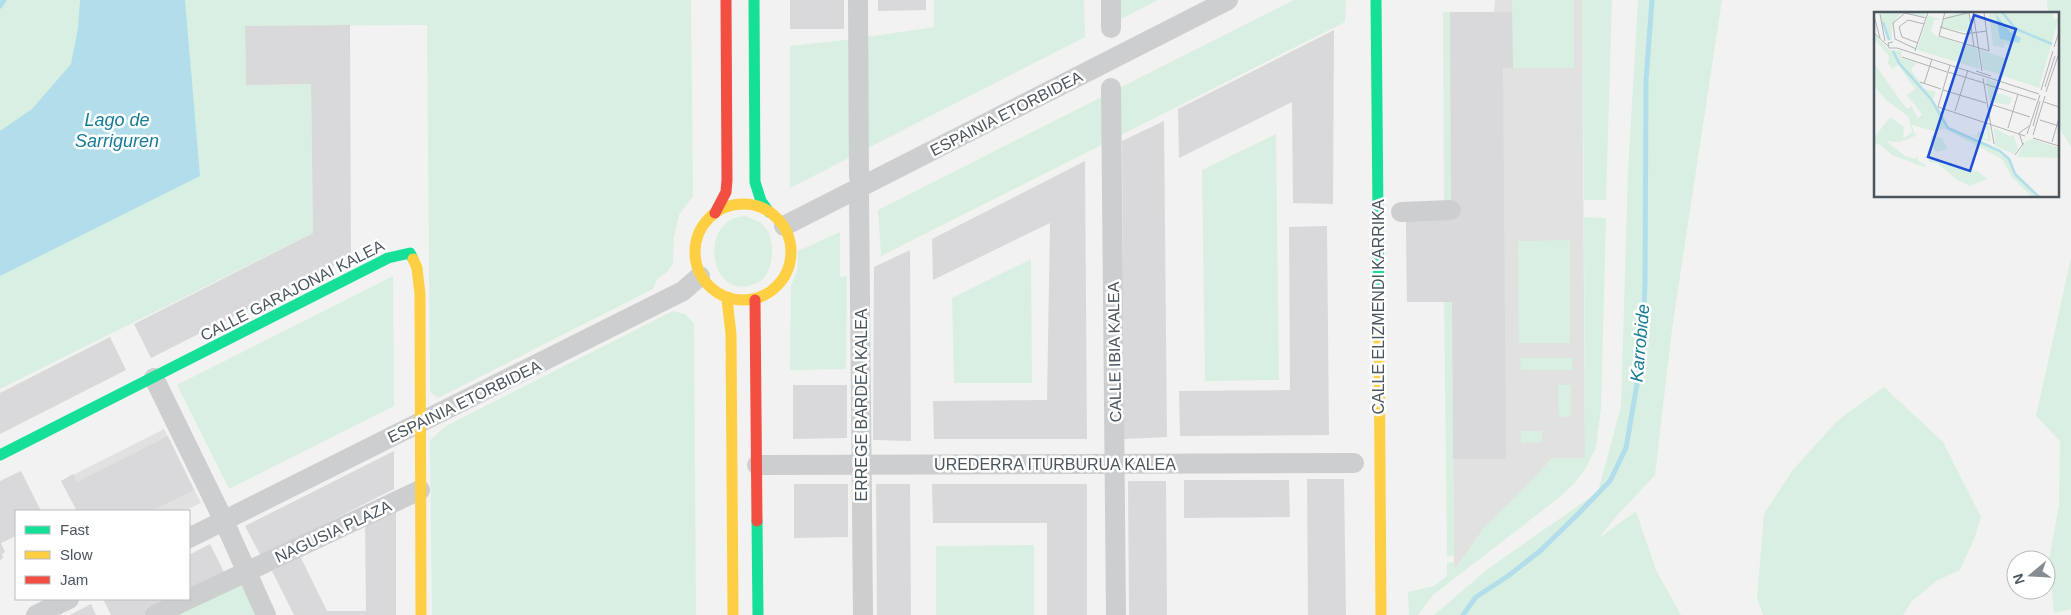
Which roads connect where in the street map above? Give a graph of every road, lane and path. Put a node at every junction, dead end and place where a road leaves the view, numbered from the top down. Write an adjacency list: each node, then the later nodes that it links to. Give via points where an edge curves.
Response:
1 (726, 0): 12 (street, via 727,180 726,192)
2 (754, 0): 10 (street, via 755,182 761,201)
3 (858, 0): 23 (street, ERREGE BARDEA KALEA)
4 (1110, 0): 7 (street)
5 (1228, 0): 13 (street, ESPAINIA ETORBIDEA)
6 (1376, 0): 39 (street, CALLE ELIZMENDI KARRIKA)
7 (1111, 28)
8 (1111, 88): 21 (street, CALLE IBIA KALEA)
9 (1451, 210): 11 (street, CALLE ELIZMENDI KARRIKA)
10 (769, 212): 12 (street, via 747,204 726,207); 13 (street)
11 (1401, 212)
12 (715, 213): 14 (street, via 701,228 695,244)
13 (784, 226): 16 (street, via 792,255 788,270 781,284)
14 (700, 276): 15 (street, via 707,286); 18 (street, ESPAINIA ETORBIDEA, via 683,291)
15 (728, 299): 16 (street); 35 (street, via 731,334)
16 (755, 300): 22 (street)
17 (154, 378): 18 (street, CALLE GARAJONAI KALEA, via 388,258 410,253 417,268 420,294); 19 (street, CALLE GARAJONAI KALEA); 25 (street)
18 (420, 422): 24 (street, CALLE GARAJONAI KALEA); 25 (street, ESPAINIA ETORBIDEA)
19 (0, 455)
20 (1354, 463): 21 (street, UREDERRA ITURBURUA KALEA)
21 (1115, 464): 23 (street, UREDERRA ITURBURUA KALEA); 38 (street, CALLE IBIA KALEA)
22 (757, 465): 23 (street, UREDERRA ITURBURUA KALEA); 36 (street)
23 (862, 465): 37 (street, ERREGE BARDEA KALEA)
24 (420, 490): 27 (street, NAGUSIA PLAZA); 34 (street, CALLE GARAJONAI KALEA)
25 (224, 521): 26 (street, ESPAINIA ETORBIDEA); 27 (street)
26 (190, 538)
27 (246, 572): 28 (street, NAGUSIA PLAZA); 33 (street)
28 (190, 599)
29 (66, 600): 31 (street)
30 (187, 600): 32 (street, NAGUSIA PLAZA)
31 (36, 615)
32 (156, 615)
33 (266, 615)
34 (421, 615)
35 (732, 615)
36 (758, 615)
37 (863, 615)
38 (1116, 615)
39 (1380, 615)

